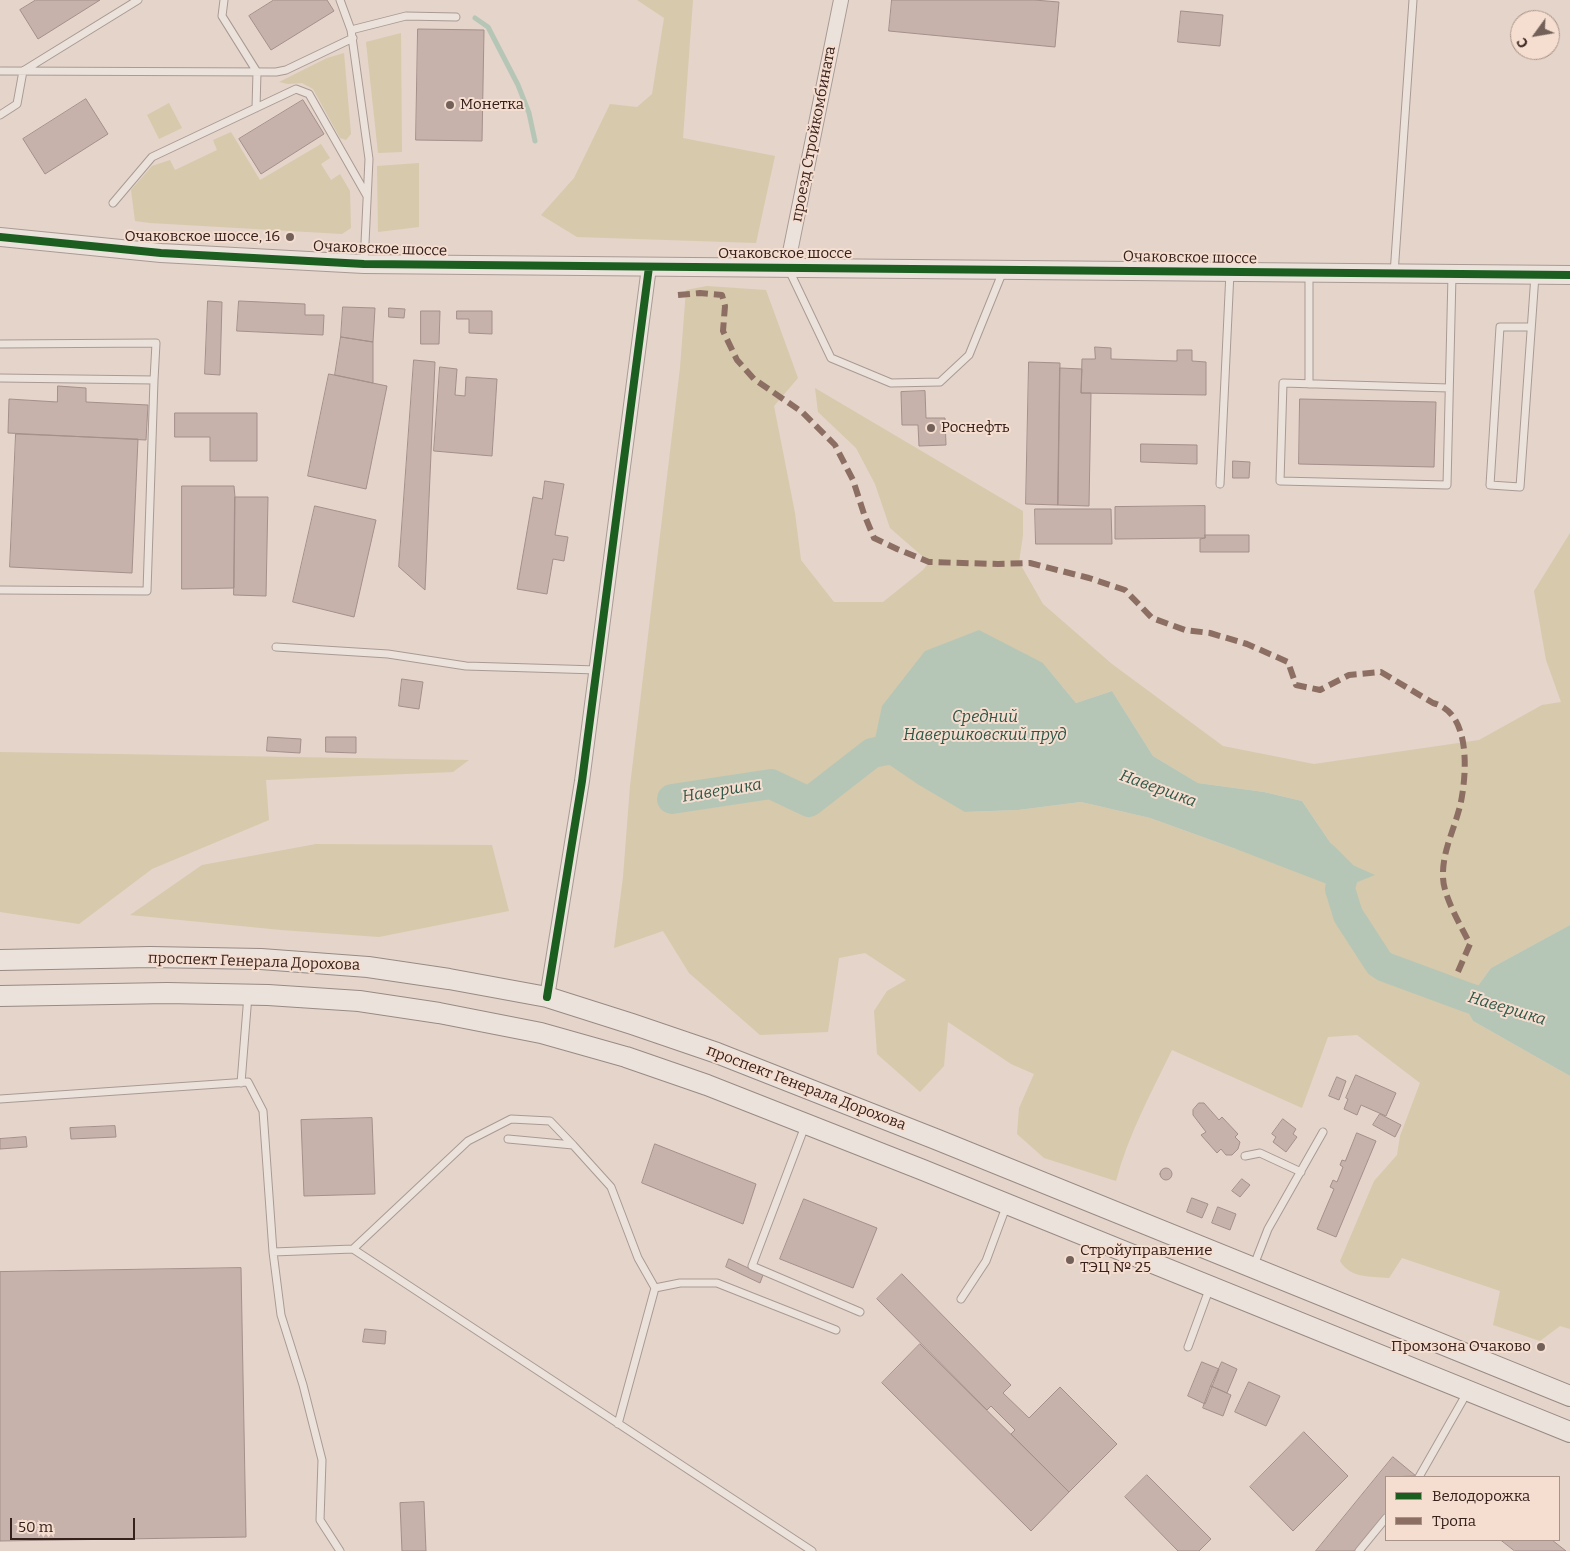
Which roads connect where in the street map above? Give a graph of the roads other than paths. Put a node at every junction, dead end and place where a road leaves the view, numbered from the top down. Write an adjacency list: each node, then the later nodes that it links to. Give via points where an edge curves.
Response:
1 (138, 0): 10 (lane)
2 (224, 0): 11 (lane, via 222,16)
3 (340, 0): 7 (lane)
4 (841, 0): 19 (street, проезд Стройкомбината)
5 (1413, 0): 23 (lane)
6 (456, 16): 7 (lane, via 406,16)
7 (352, 30): 8 (lane)
8 (353, 38): 11 (lane, via 286,70); 14 (lane, via 368,159)
9 (0, 71): 10 (lane)
10 (23, 71): 11 (lane); 13 (lane, via 17,104)
11 (257, 72): 12 (lane)
12 (256, 108): 14 (lane, via 296,89 309,94); 15 (lane, via 152,157)
13 (0, 115)
14 (367, 196): 17 (lane)
15 (113, 203)
16 (0, 237): 17 (street, Очаковское шоссе, via 161,253)
17 (364, 264): 18 (street, Очаковское шоссе)
18 (649, 267): 19 (street, Очаковское шоссе); 36 (street)
19 (787, 267): 20 (street, Очаковское шоссе); 20 (lane, via 831,358 891,383 940,382 969,355)
20 (1004, 270): 21 (street, Очаковское шоссе)
21 (1230, 272): 22 (street, Очаковское шоссе); 33 (lane)
22 (1309, 273): 23 (street, Очаковское шоссе); 31 (lane)
23 (1394, 274): 24 (street, Очаковское шоссе)
24 (1452, 274): 25 (street, Очаковское шоссе); 32 (lane)
25 (1534, 275): 26 (street, Очаковское шоссе); 27 (lane)
26 (1570, 275)
27 (1532, 327): 27 (lane, via 1520,488 1490,485 1500,327)
28 (0, 344): 30 (lane, via 156,343)
29 (0, 378): 30 (lane)
30 (154, 380): 34 (lane, via 147,591)
31 (1309, 384): 32 (lane); 32 (lane, via 1283,383 1280,481 1447,486)
32 (1449, 388)
33 (1220, 484)
34 (0, 590)
35 (276, 647): 36 (lane, via 388,654 466,666)
36 (597, 670): 40 (street)
37 (0, 960): 40 (main road, проспект Генерала Дорохова, via 261,959 368,967)
38 (248, 995): 39 (main road); 41 (lane); 43 (main road, via 359,1001 541,1033 626,1057)
39 (0, 996)
40 (547, 997): 52 (main road, проспект Генерала Дорохова, via 717,1053)
41 (241, 1083): 42 (lane); 51 (lane, via 248,1082 263,1111)
42 (0, 1099)
43 (806, 1124): 49 (main road); 56 (lane, via 752,1266)
44 (1323, 1132): 48 (lane)
45 (508, 1139): 46 (lane)
46 (573, 1145): 50 (lane, via 550,1121 511,1119 468,1141); 54 (lane, via 611,1187 638,1258)
47 (1244, 1156): 48 (lane, via 1260,1153)
48 (1301, 1172): 52 (lane, via 1268,1230)
49 (1007, 1204): 53 (main road); 55 (lane, via 986,1261)
50 (353, 1249): 51 (lane); 61 (lane)
51 (273, 1252): 65 (lane, via 281,1314 322,1460 320,1520)
52 (1253, 1268): 60 (main road, проспект Генерала Дорохова)
53 (1211, 1287): 58 (lane); 59 (main road)
54 (655, 1288): 57 (lane, via 680,1283 717,1283); 61 (lane)
55 (961, 1299)
56 (860, 1312)
57 (836, 1330)
58 (1188, 1348)
59 (1468, 1391): 62 (main road); 63 (lane)
60 (1570, 1396)
61 (618, 1424): 66 (lane)
62 (1570, 1432)
63 (1420, 1476)
64 (1385, 1519): 67 (lane)
65 (340, 1551)
66 (812, 1551)
67 (1359, 1551)

